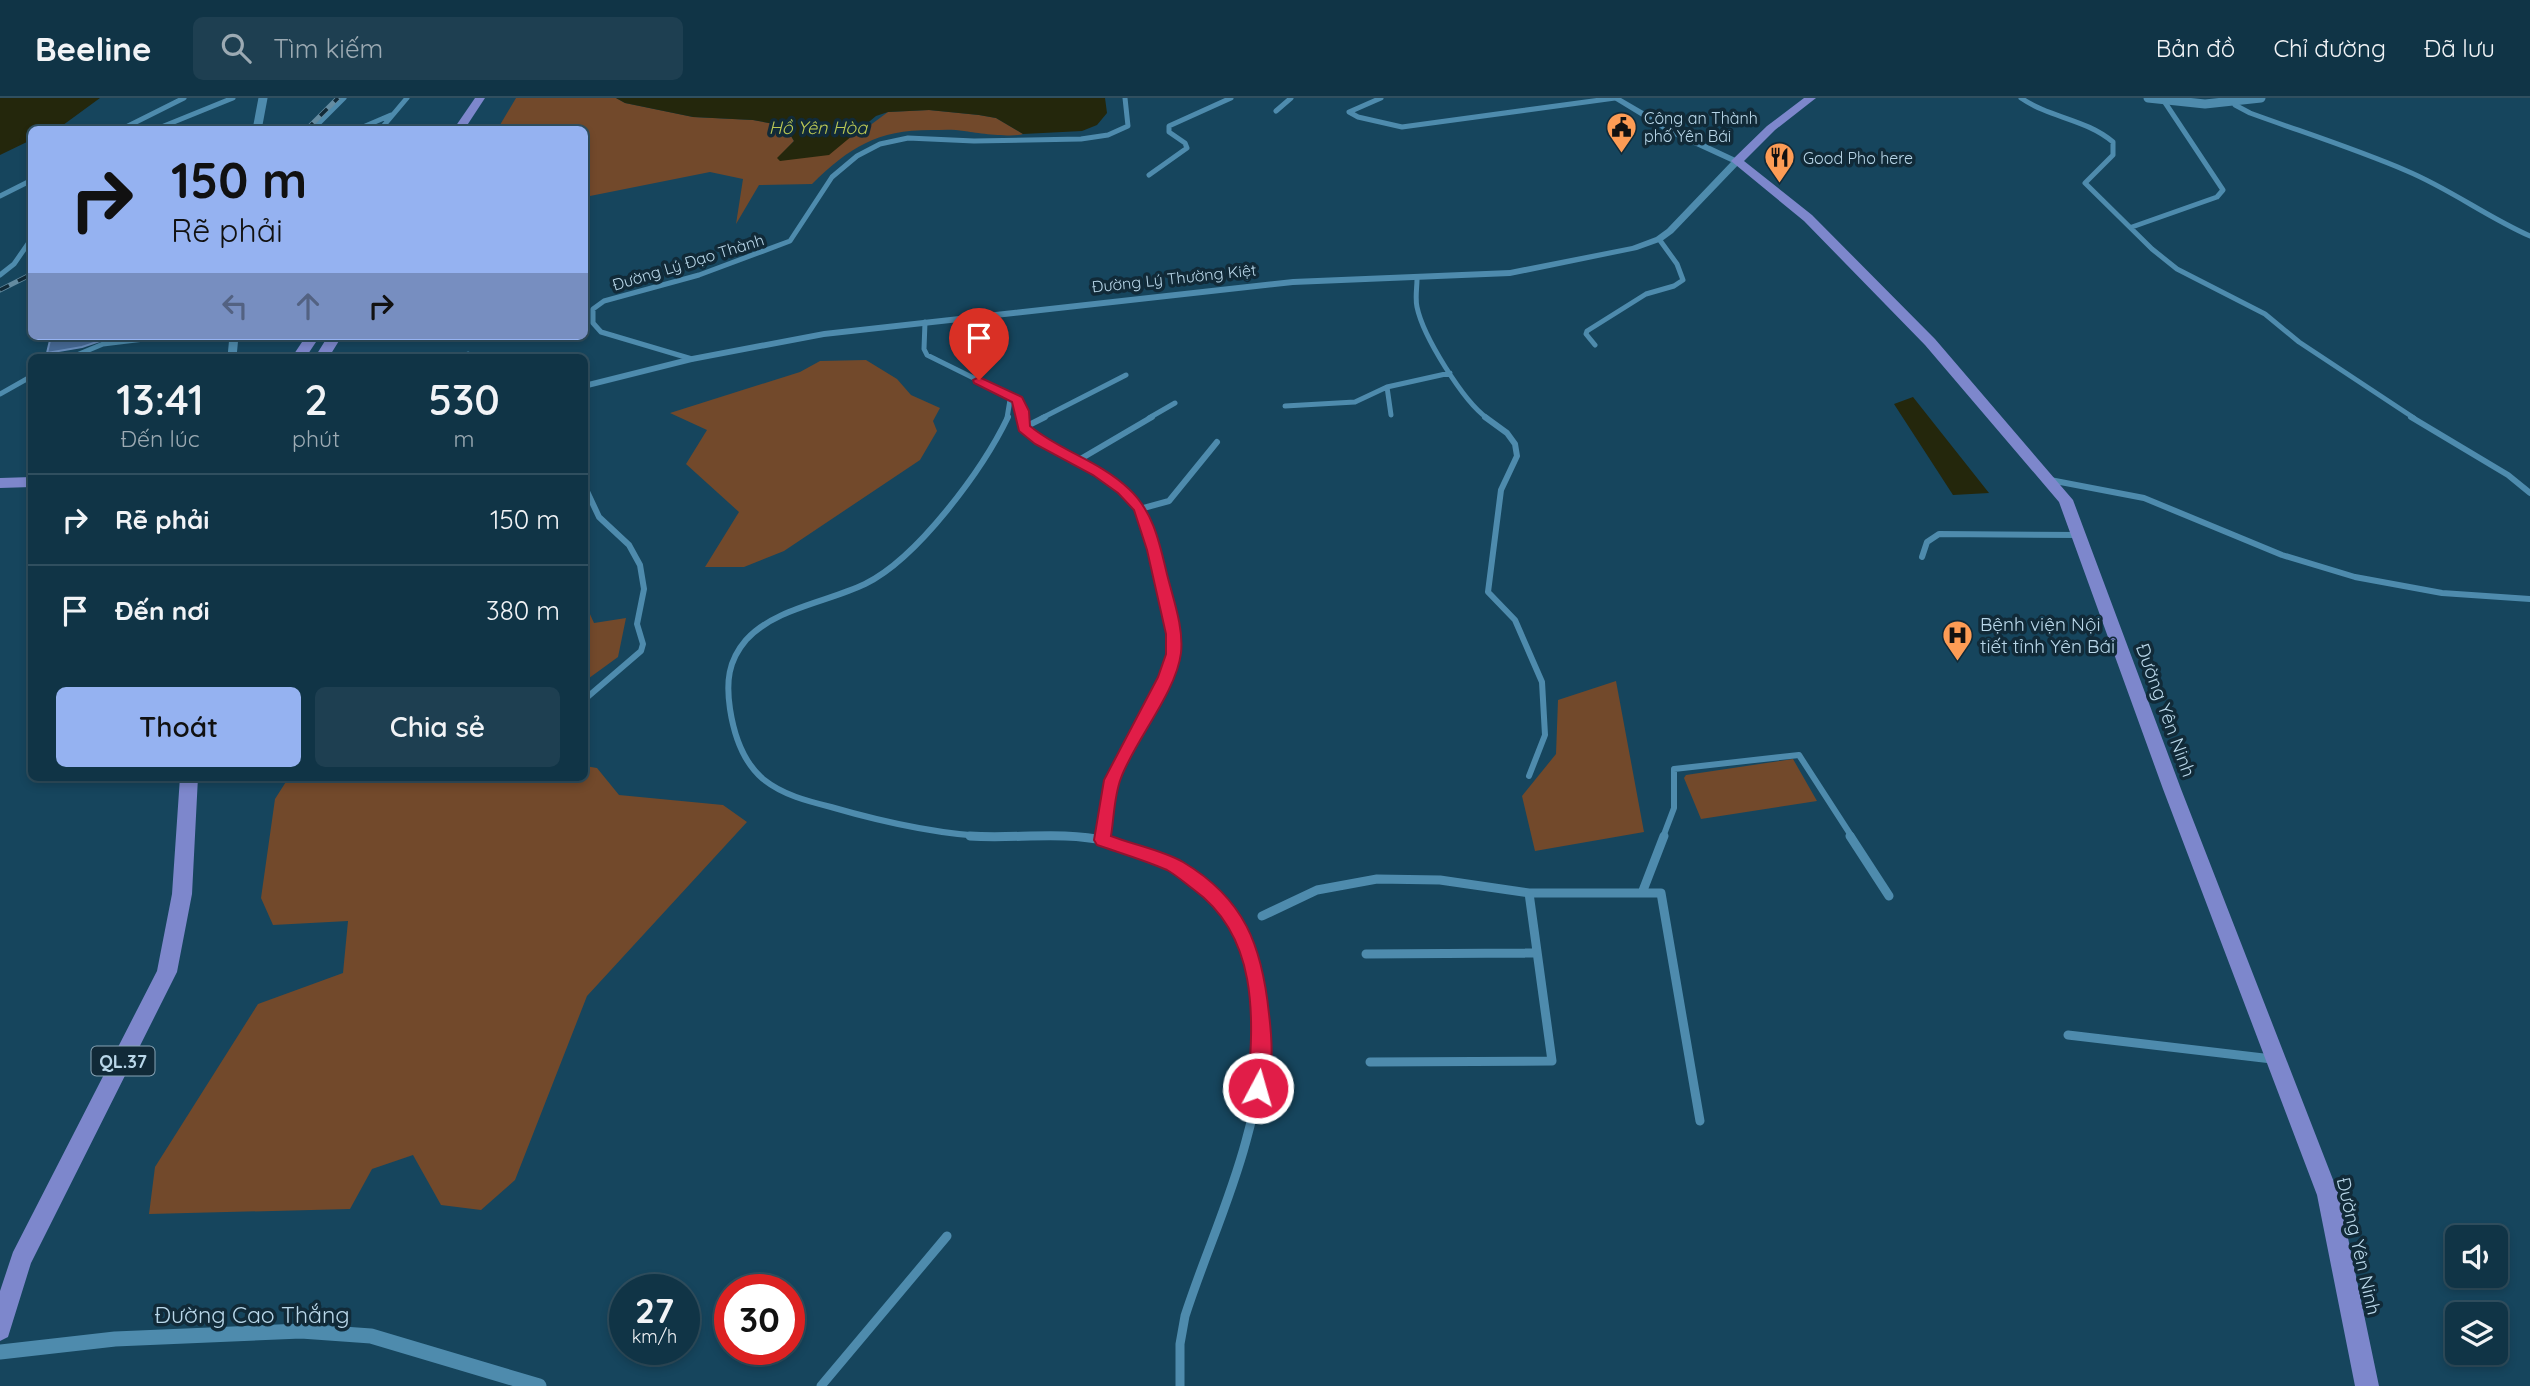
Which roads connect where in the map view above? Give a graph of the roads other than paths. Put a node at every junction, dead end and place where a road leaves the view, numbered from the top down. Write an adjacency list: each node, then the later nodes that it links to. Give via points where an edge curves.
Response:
1 (184, 98): 21 (street)
2 (233, 98): 22 (street)
3 (263, 98): 23 (street)
4 (344, 98): 24 (street)
5 (407, 98): 20 (street)
6 (480, 98): 27 (main road)
7 (494, 98): 28 (main road)
8 (1125, 98): 40 (street, Đường Lý Đạo Thành, via 1128,126 1095,138 908,138 880,144 832,177 790,241 699,275 604,301 593,309)
9 (1231, 98): 30 (street, via 1169,126 1187,148)
10 (1291, 98): 19 (street)
11 (1381, 98): 12 (street, via 1349,112 1402,127)
12 (1615, 98): 29 (main road, via 1673,132)
13 (1811, 98): 29 (main road)
14 (2021, 98): 33 (street, via 2113,142 2113,155 2085,183)
15 (2148, 98): 17 (street)
16 (2262, 98): 18 (street)
17 (2164, 101): 18 (street); 33 (street, via 2222,181 2223,190 2217,197)
18 (2235, 105): 34 (street, via 2425,178)
19 (1276, 111)
20 (392, 115): 25 (street); 26 (street)
21 (128, 126)
22 (164, 126)
23 (258, 126)
24 (316, 126)
25 (366, 126)
26 (383, 126)
27 (461, 126)
28 (474, 126)
29 (1737, 161): 35 (main road, Đường Lý Thường Kiệt); 61 (main road, Đường Yên Ninh, via 1808,218 1911,323)
30 (1149, 175)
31 (28, 182): 32 (street)
32 (0, 195)
33 (2132, 227): 64 (street, via 2177,269 2265,314 2388,403)
34 (2530, 236)
35 (1658, 239): 38 (main road, Đường Lý Thường Kiệt, via 1510,273); 45 (street, via 1683,280 1646,294 1587,331)
36 (28, 244): 37 (street)
37 (0, 275)
38 (1417, 279): 41 (main road, Đường Lý Thường Kiệt, via 1293,282); 48 (street, via 1417,307)
39 (588, 314): 40 (street)
40 (593, 315): 47 (street, via 601,332)
41 (925, 322): 47 (main road, Đường Lý Thường Kiệt, via 824,334); 53 (street, via 924,349 932,359)
42 (104, 340): 44 (street)
43 (136, 340): 44 (street)
44 (103, 344): 46 (street)
45 (1595, 345)
46 (79, 354)
47 (692, 359): 51 (main road, Đường Lý Thường Kiệt)
48 (1450, 373): 52 (street); 71 (street, via 1480,413 1515,443 1517,456 1501,490 1489,592 1515,620 1542,682 1545,735)
49 (1126, 375): 58 (street)
50 (28, 378): 54 (street)
51 (588, 385)
52 (1387, 387): 56 (street, via 1354,401); 57 (street)
53 (1005, 393): 58 (street, via 1021,405); 73 (street, via 1010,406 986,459 894,566 869,583 769,623 744,643 728,674 730,714 749,764 788,794 885,824 934,833)
54 (0, 394)
55 (1175, 403): 60 (street)
56 (1284, 406)
57 (1391, 415)
58 (1023, 428): 60 (street)
59 (1216, 442): 66 (street, via 1169,502)
60 (1077, 461): 66 (street, via 1122,490)
61 (2050, 480): 67 (main road, Đường Yên Ninh, via 2066,500); 69 (street, via 2115,490 2173,508 2320,567 2447,595)
62 (28, 482): 63 (main road)
63 (0, 483)
64 (2530, 493)
65 (588, 494): 70 (street, via 599,517 629,545 640,565 644,589 637,624 641,651)
66 (1140, 509): 73 (street, via 1154,550 1173,654 1166,677 1112,780)
67 (2081, 535): 68 (street, via 1939,534 1924,545); 81 (main road, Đường Yên Ninh)
68 (1923, 557)
69 (2530, 599)
70 (588, 697)
71 (1529, 776)
72 (189, 781): 85 (main road, QL.37, via 182,894 167,972 21,1260)
73 (1102, 840): 89 (street, via 1175,866 1213,894 1242,932 1256,974 1262,1036 1255,1107 1185,1316)
74 (1529, 893): 75 (street); 77 (street, via 1440,880 1377,879 1317,890); 78 (street)
75 (1642, 893): 76 (street, via 1674,808 1674,769 1799,755); 83 (street, via 1661,893)
76 (1889, 896)
77 (1262, 916)
78 (1537, 953): 79 (street); 82 (street, via 1552,1061)
79 (1366, 954)
80 (2068, 1035): 81 (street)
81 (2276, 1060): 90 (main road, Đường Yên Ninh, via 2328,1195)
82 (1370, 1062)
83 (1700, 1121)
84 (947, 1236): 88 (street)
85 (0, 1329)
86 (0, 1352): 87 (street, Đường Cao Thắng, via 115,1339 301,1331 371,1336)
87 (539, 1386)
88 (821, 1386)
89 (1180, 1386)
90 (2367, 1386)

